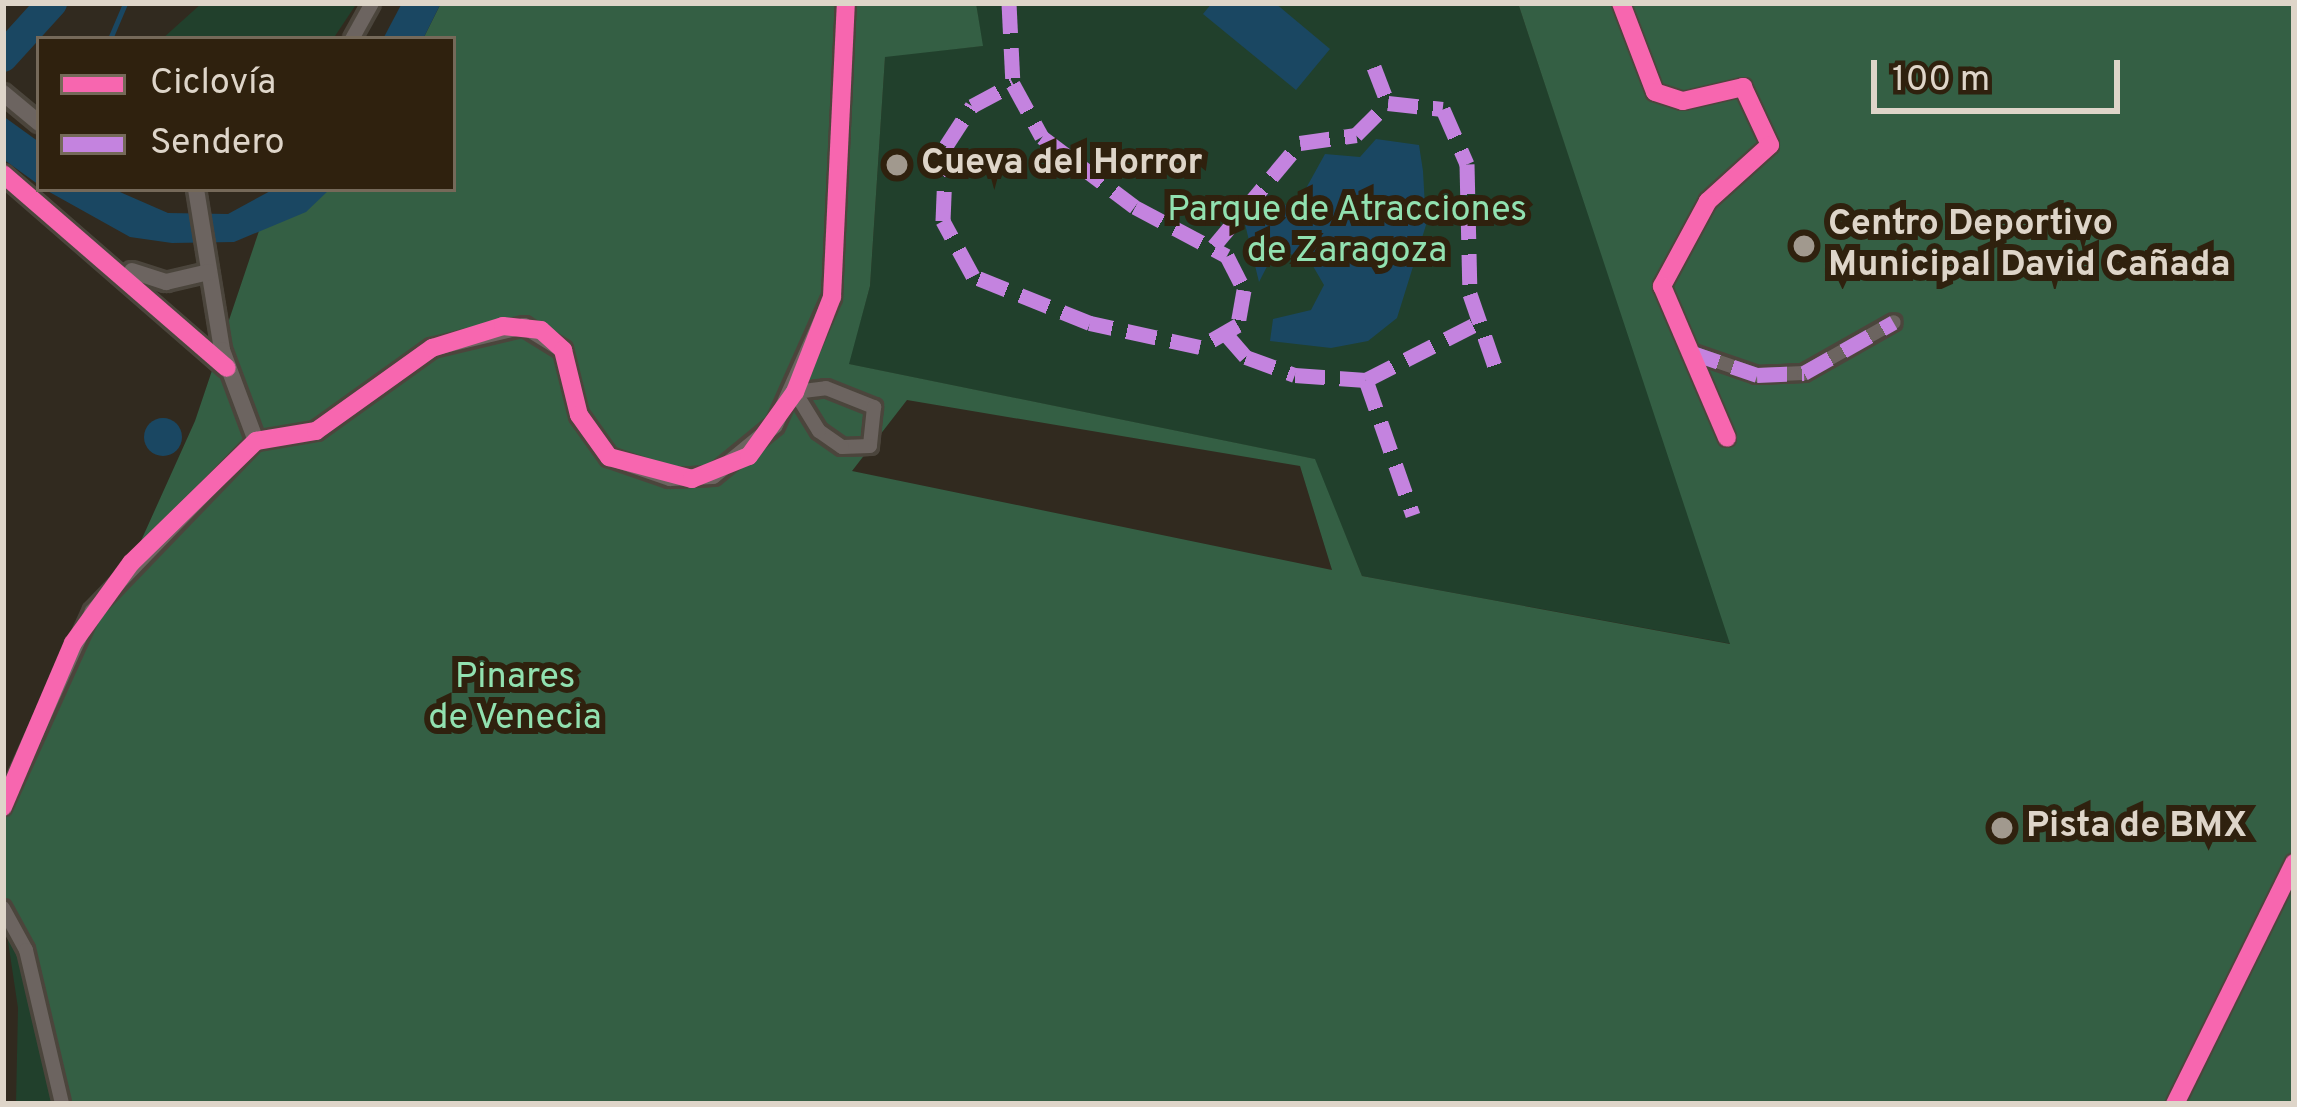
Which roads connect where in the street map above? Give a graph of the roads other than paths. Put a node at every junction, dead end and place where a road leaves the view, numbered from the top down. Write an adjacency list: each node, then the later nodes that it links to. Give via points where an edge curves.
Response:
1 (372, 3): 4 (street)
2 (846, 3): 13 (street, via 840,229)
3 (1621, 3): 12 (street, via 1655,92 1683,101 1743,87 1770,145 1708,201 1671,256 1662,286)
4 (354, 36)
5 (3, 93): 6 (street)
6 (36, 120)
7 (3, 174): 9 (street)
8 (197, 195): 10 (street)
9 (115, 262): 10 (street, via 166,282); 14 (street)
10 (208, 263): 14 (street)
11 (1894, 322): 12 (street, via 1804,373 1757,375)
12 (1690, 352): 17 (street)
13 (809, 359): 15 (street); 16 (street)
14 (227, 368): 18 (street)
15 (826, 388): 16 (street); 16 (street, via 874,406 870,446 829,440)
16 (794, 392): 18 (street, via 733,467 692,479 649,474 587,433 554,338 503,326 416,356 316,430)
17 (1727, 438)
18 (256, 442): 19 (street, via 92,611)
19 (3, 807)
20 (2294, 863): 23 (street)
21 (3, 908): 22 (street, via 26,950)
22 (62, 1104)
23 (2175, 1104)

